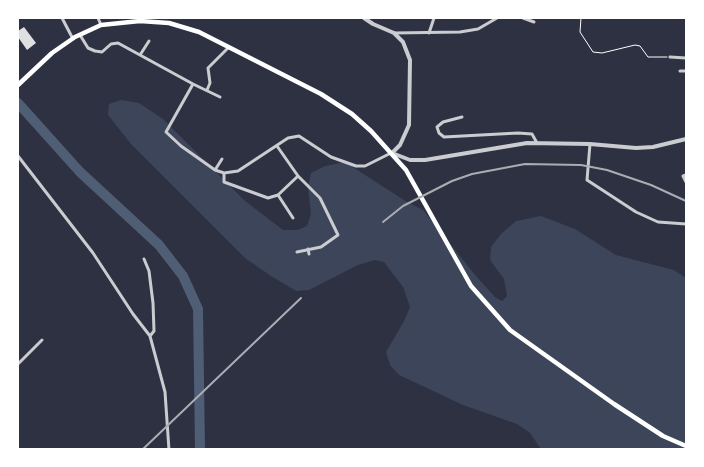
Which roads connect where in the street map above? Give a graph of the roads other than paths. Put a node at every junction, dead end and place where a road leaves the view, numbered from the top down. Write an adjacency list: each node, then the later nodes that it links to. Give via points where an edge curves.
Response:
1 (62, 18): 13 (street)
2 (98, 18): 9 (street)
3 (364, 18): 10 (street)
4 (434, 18): 11 (street)
5 (497, 18): 11 (street, via 478,29)
6 (523, 18): 8 (street)
7 (140, 19): 9 (main road); 15 (main road, via 169,22 199,32)
8 (534, 22)
9 (101, 25): 12 (main road)
10 (394, 33): 11 (street); 30 (street, via 407,50 410,68 409,125 400,145)
11 (429, 33)
12 (80, 35): 13 (main road); 16 (street, via 88,48 95,52 102,52 111,44 118,43)
13 (73, 38): 22 (main road)
14 (149, 41): 16 (street)
15 (230, 48): 23 (street, via 208,68 210,83); 30 (main road, via 321,94 352,114)
16 (140, 55): 21 (street)
17 (670, 57): 18 (street)
18 (686, 58)
19 (680, 71): 20 (street)
20 (686, 72)
21 (193, 84): 23 (street); 33 (street, via 166,132)
22 (18, 85)
23 (207, 90): 24 (street)
24 (220, 97)
25 (462, 117): 27 (street, via 443,122 437,127 439,133 444,137 532,134)
26 (686, 139): 28 (street, via 636,148)
27 (538, 143): 28 (street); 30 (street, via 425,160 410,160)
28 (590, 144): 40 (street, via 587,180 636,212 658,222)
29 (277, 146): 30 (street, via 298,136 331,157 356,166 365,166); 34 (street, via 238,171); 36 (street)
30 (392, 153): 48 (main road, via 406,170 471,286 510,330 614,404 663,436)
31 (18, 156): 45 (street, via 93,253)
32 (222, 160): 33 (street)
33 (215, 170): 34 (street)
34 (224, 173): 38 (street, via 224,182 268,198)
35 (686, 175): 37 (street, via 683,176)
36 (298, 176): 38 (street); 41 (street, via 320,198 338,235 321,247)
37 (686, 182)
38 (278, 195): 39 (street)
39 (293, 218)
40 (686, 224)
41 (308, 250): 42 (street); 43 (street)
42 (298, 252)
43 (309, 254)
44 (144, 259): 45 (street, via 153,303 154,331)
45 (150, 336): 49 (street, via 165,392)
46 (42, 340): 47 (street)
47 (18, 364)
48 (686, 446)
49 (169, 450)

